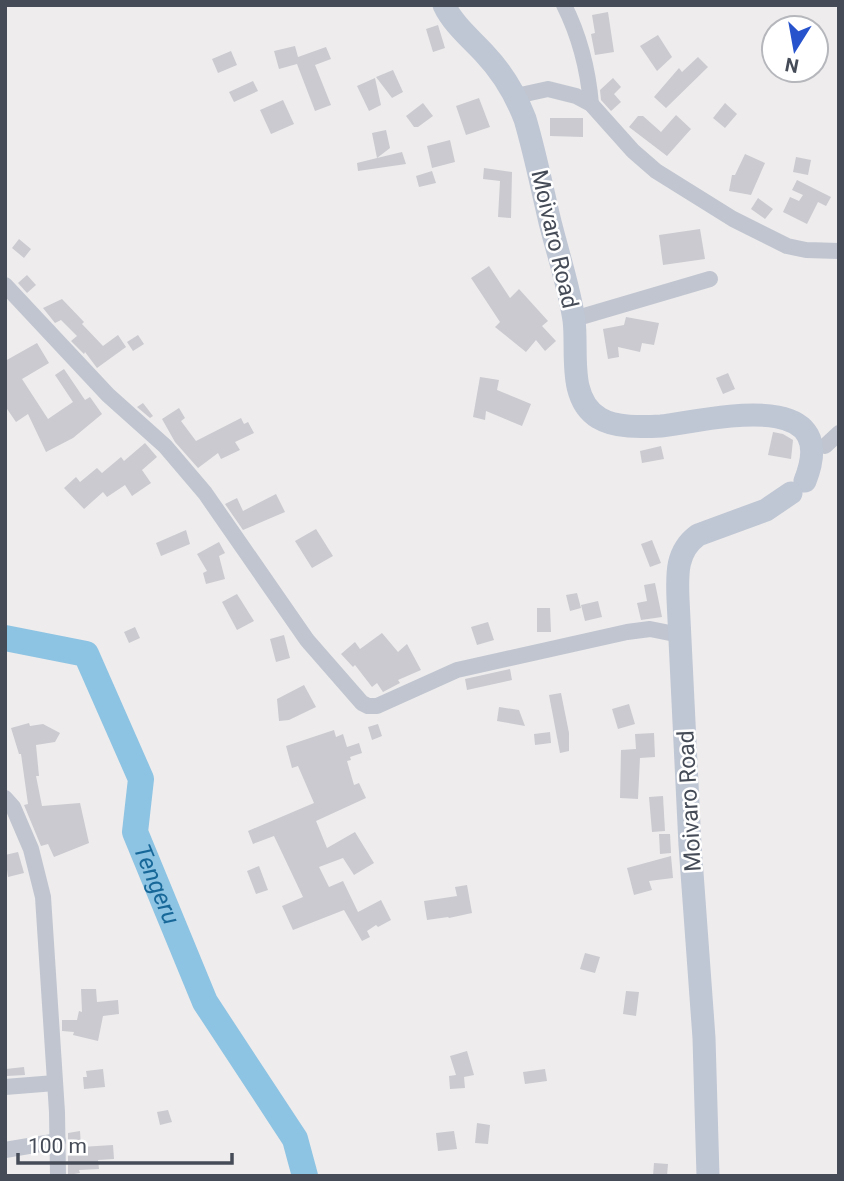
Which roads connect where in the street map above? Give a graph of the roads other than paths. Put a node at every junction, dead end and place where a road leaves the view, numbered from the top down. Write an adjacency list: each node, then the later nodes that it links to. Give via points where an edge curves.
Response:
1 (444, 5): 3 (street, Moivaro Road)
2 (564, 5): 4 (street, via 584,59)
3 (516, 96): 4 (street, via 559,91); 8 (street, Moivaro Road, via 533,146)
4 (591, 104): 5 (street, via 656,171 733,219 787,246)
5 (839, 251)
6 (710, 279): 8 (street)
7 (5, 285): 10 (street, via 108,396 165,446 205,493 307,640 362,703 377,706 457,670 626,632 650,629)
8 (574, 319): 9 (street, Moivaro Road, via 578,387 589,411 601,419 660,426 747,415 796,416 819,427 824,437)
9 (832, 440): 10 (street, Moivaro Road, via 818,466 766,510 709,529 690,541 679,560)
10 (680, 635): 17 (street, Moivaro Road)
11 (5, 798): 12 (street, via 32,849 43,897)
12 (55, 1083): 13 (street); 14 (street)
13 (5, 1087)
14 (58, 1141): 15 (street); 16 (street)
15 (5, 1150)
16 (58, 1176)
17 (708, 1176)

